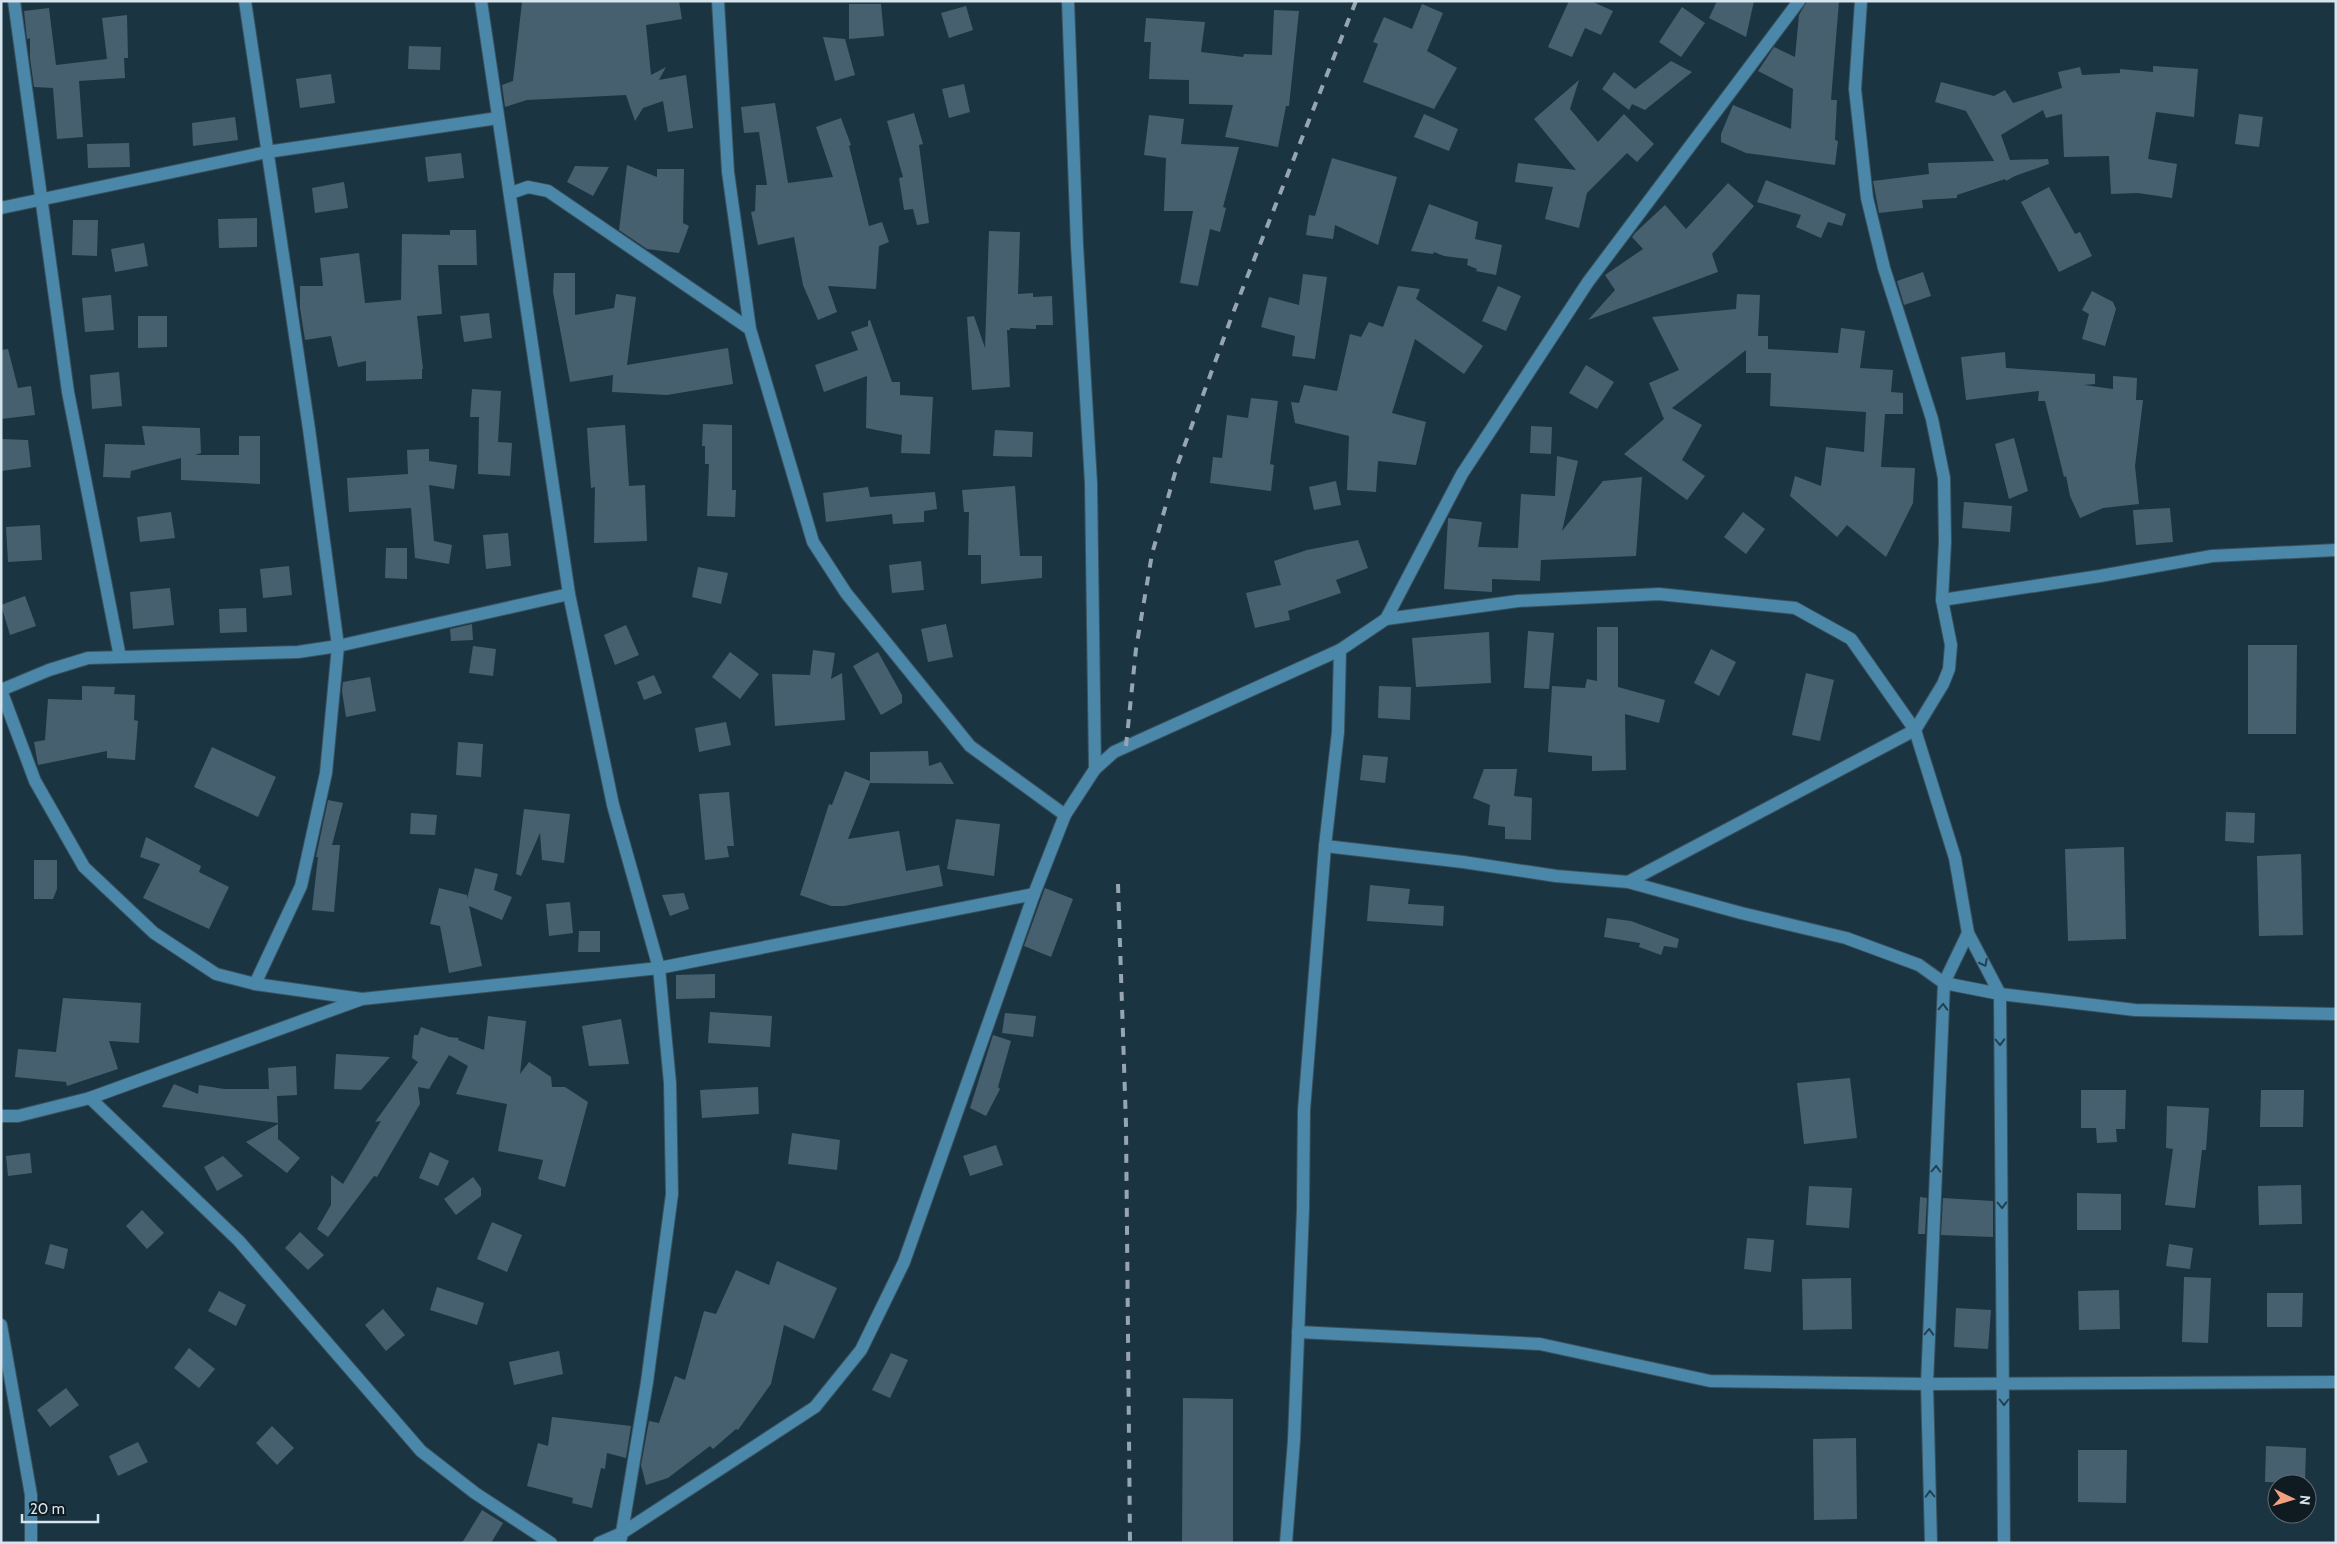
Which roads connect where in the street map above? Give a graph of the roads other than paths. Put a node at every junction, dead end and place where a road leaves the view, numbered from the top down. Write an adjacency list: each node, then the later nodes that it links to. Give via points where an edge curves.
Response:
1 (14, 1): 11 (street)
2 (245, 1): 9 (street)
3 (481, 1): 8 (street)
4 (718, 1): 13 (street, via 728,172)
5 (1068, 1): 22 (street, via 1077,245 1091,483)
6 (1798, 1): 17 (street, via 1588,282 1462,474)
7 (1861, 1): 16 (street, via 1855,89 1867,198 1884,268 1932,419 1944,478)
8 (498, 118): 9 (street); 10 (street)
9 (267, 152): 11 (street); 18 (street)
10 (511, 193): 13 (street, via 528,188 548,191); 15 (street)
11 (43, 198): 12 (street); 20 (street, via 68,392)
12 (1, 208)
13 (750, 329): 23 (street, via 813,542 846,592 970,746)
14 (2336, 550): 16 (street, via 2212,556)
15 (569, 594): 18 (street); 28 (street, via 613,806)
16 (1942, 600): 21 (street, via 1951,645 1949,670)
17 (1386, 619): 19 (street); 21 (street, via 1518,601 1659,594 1796,608 1851,639)
18 (338, 646): 20 (street, via 298,652); 30 (street, via 326,773 301,886)
19 (1340, 650): 22 (street, via 1114,752); 24 (street, via 1338,732)
20 (120, 657): 30 (street, via 88,658 1,690 35,781 84,867 154,933 216,974)
21 (1915, 730): 25 (street); 27 (street, via 1955,858)
22 (1094, 769): 23 (street)
23 (1065, 815): 26 (street)
24 (1325, 846): 25 (street, via 1556,876); 37 (street, via 1304,1110)
25 (1628, 882): 29 (street, via 1846,938 1919,965)
26 (1034, 894): 28 (street); 41 (street, via 904,1262 861,1350 815,1407)
27 (1968, 933): 29 (street); 31 (street, one-way to 31)
28 (659, 968): 32 (street); 41 (street, via 670,1083 672,1194 647,1382)
29 (1944, 983): 31 (street); 40 (street, one-way to 29)
30 (254, 984): 32 (street)
31 (2000, 994): 33 (street, via 2135,1010); 39 (street, one-way to 39)
32 (362, 999): 34 (street)
33 (2336, 1014)
34 (90, 1098): 35 (street, via 18,1116); 43 (street, via 239,1241 421,1451 476,1493)
35 (1, 1116)
36 (1, 1324): 42 (street, via 31,1496)
37 (1298, 1332): 40 (street, via 1540,1344 1710,1381); 45 (street)
38 (2336, 1382): 39 (street)
39 (2004, 1383): 40 (street); 47 (street, one-way to 47)
40 (1927, 1384): 46 (street, one-way to 40)
41 (621, 1538): 44 (street)
42 (31, 1543)
43 (551, 1543)
44 (599, 1543)
45 (1286, 1543)
46 (1931, 1543)
47 (2004, 1543)

